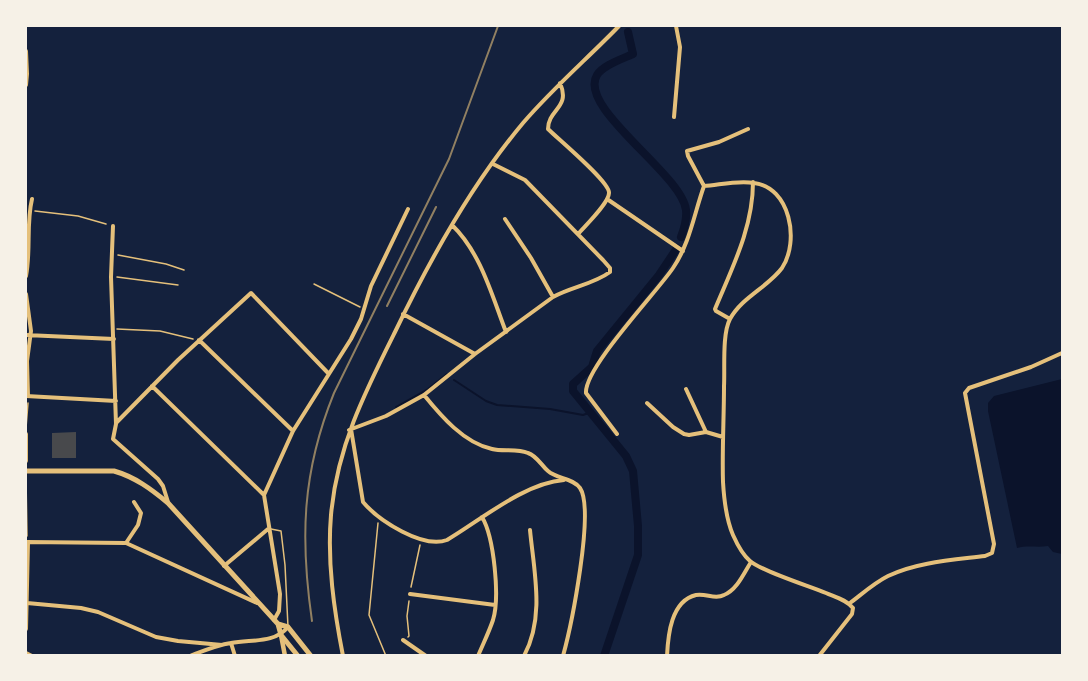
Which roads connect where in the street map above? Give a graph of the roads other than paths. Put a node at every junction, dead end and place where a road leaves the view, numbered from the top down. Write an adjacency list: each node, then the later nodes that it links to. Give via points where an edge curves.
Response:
1 (620, 26): 5 (street)
2 (676, 26): 7 (street, via 680,54)
3 (26, 51): 4 (street)
4 (26, 74): 6 (street)
5 (560, 83): 9 (street, via 525,120); 13 (street, via 564,99 548,129 605,183)
6 (26, 85)
7 (674, 117)
8 (748, 129): 11 (street, via 687,150)
9 (493, 164): 16 (street); 18 (street, via 525,180)
10 (753, 182): 11 (street); 24 (street, via 751,215 715,309); 24 (street, via 775,195 788,215 792,237 782,267)
11 (704, 186): 19 (street)
12 (32, 199): 20 (street)
13 (608, 199): 18 (street); 19 (street)
14 (408, 209): 32 (street, via 351,339)
15 (505, 219): 22 (street)
16 (452, 225): 23 (street); 25 (street, via 476,257)
17 (113, 226): 28 (street)
18 (578, 234): 22 (street, via 610,270)
19 (683, 252): 44 (street, via 587,382 586,393)
20 (26, 276)
21 (26, 294): 27 (street)
22 (554, 297): 25 (street)
23 (403, 314): 31 (street); 40 (street)
24 (730, 319): 45 (street, via 725,349)
25 (506, 332): 31 (street)
26 (26, 335): 27 (street)
27 (31, 336): 28 (street); 36 (street)
28 (114, 339): 37 (street)
29 (199, 340): 32 (street, via 251,293); 33 (street); 41 (street)
30 (1062, 353): 61 (street, via 969,388 965,393 994,544 992,553 903,570)
31 (475, 354): 35 (street)
32 (328, 373): 41 (street)
33 (152, 386): 39 (street); 49 (street)
34 (686, 389): 42 (street)
35 (424, 395): 40 (street); 48 (street, via 447,420 479,444 495,450 531,453)
36 (27, 396): 37 (street)
37 (116, 401): 39 (street)
38 (647, 403): 42 (street, via 684,434)
39 (116, 424): 51 (street, via 115,442 158,479)
40 (350, 430): 52 (street, via 362,499 392,526 431,542 441,542); 78 (street, via 334,490 330,543 332,590)
41 (293, 431): 49 (street)
42 (706, 432): 45 (street)
43 (26, 434): 46 (street)
44 (616, 434)
45 (723, 437): 57 (street, via 728,519 741,550)
46 (26, 461)
47 (26, 473): 51 (main road, via 114,471 137,480)
48 (565, 480): 52 (street, via 535,488); 82 (street, via 581,490 585,518)
49 (264, 495): 53 (street)
50 (134, 502): 56 (street, via 140,509 140,519)
51 (168, 503): 58 (main road)
52 (482, 517): 63 (street, via 491,538)
53 (268, 528): 58 (street); 64 (street, via 280,594); 65 (lane, via 281,531)
54 (530, 530): 81 (street, via 537,610 533,636)
55 (27, 542): 56 (street); 60 (street)
56 (126, 543): 62 (street)
57 (751, 562): 61 (street); 83 (street, via 738,583 723,596 696,595 678,608 669,628)
58 (224, 566): 62 (main road)
59 (410, 594): 63 (street)
60 (27, 603): 66 (street); 70 (street, via 81,608 156,637)
61 (850, 603): 84 (street, via 852,614)
62 (261, 604): 64 (main road)
63 (496, 605): 80 (street)
64 (276, 622): 65 (main road); 67 (main road)
65 (288, 627): 67 (street); 77 (main road)
66 (26, 629)
67 (281, 635): 69 (street); 75 (street); 76 (main road)
68 (403, 640): 79 (street)
69 (231, 643): 70 (street); 74 (street)
70 (222, 645): 73 (street)
71 (26, 653): 72 (street)
72 (32, 656)
73 (190, 656)
74 (235, 656)
75 (285, 656)
76 (298, 656)
77 (311, 656)
78 (343, 656)
79 (426, 656)
80 (478, 656)
81 (524, 656)
82 (563, 656)
83 (667, 656)
84 (819, 656)

